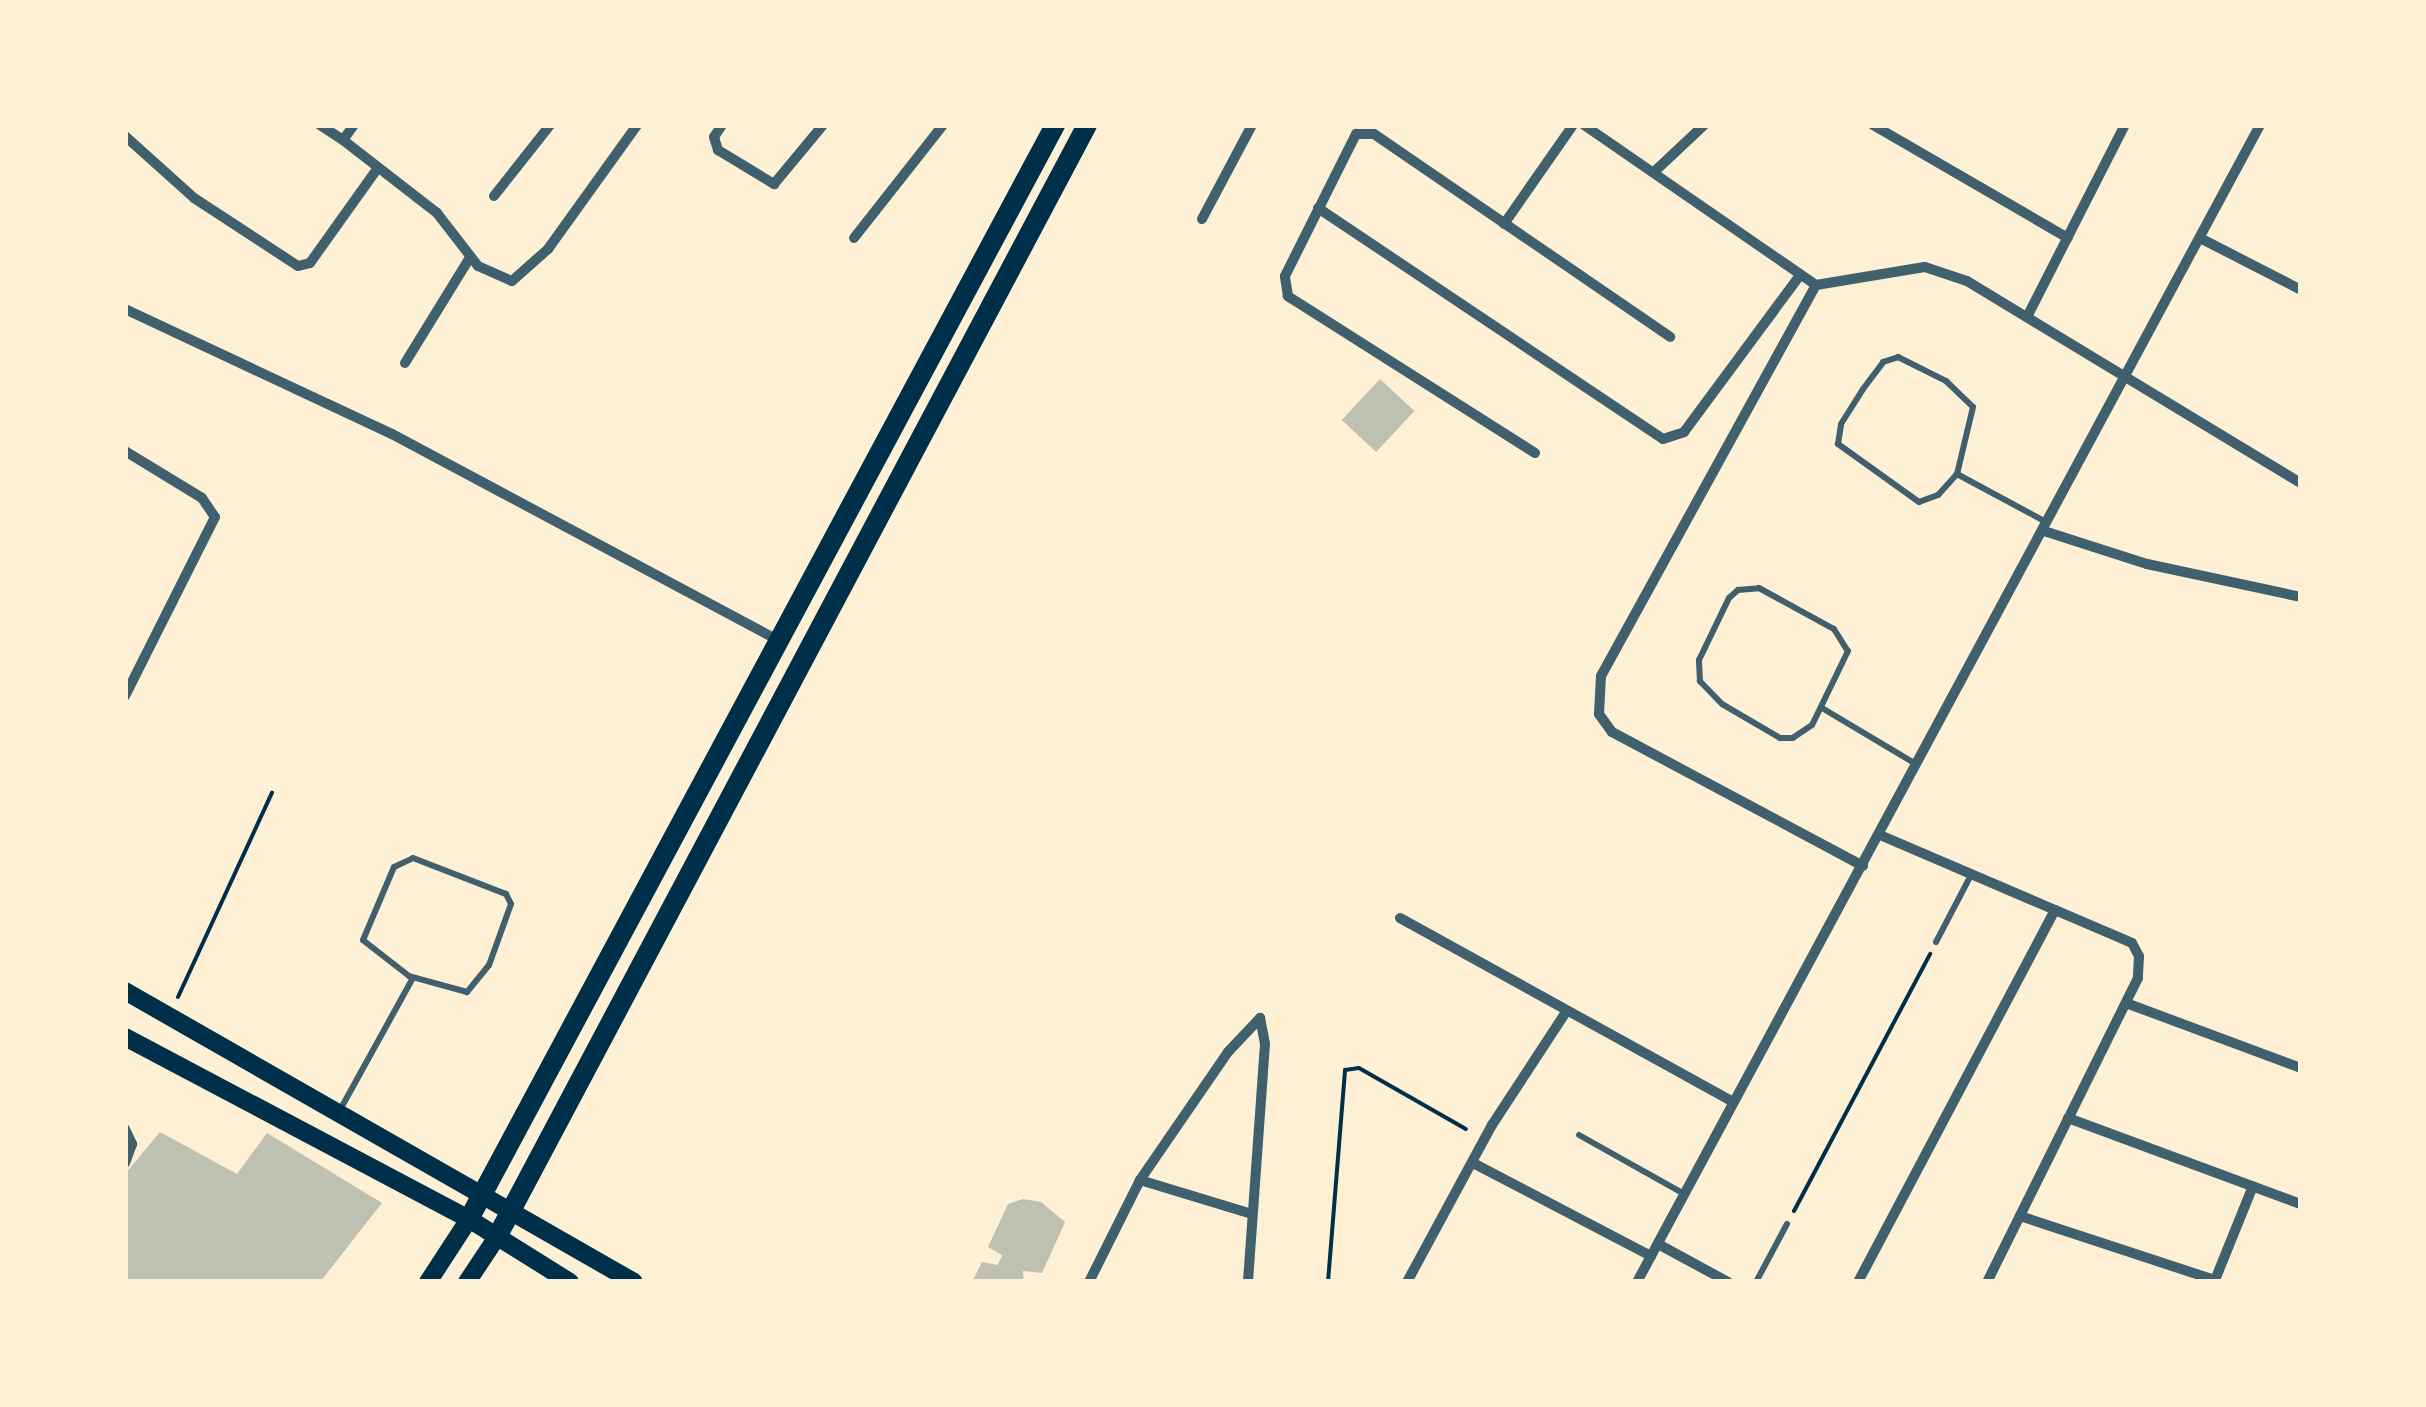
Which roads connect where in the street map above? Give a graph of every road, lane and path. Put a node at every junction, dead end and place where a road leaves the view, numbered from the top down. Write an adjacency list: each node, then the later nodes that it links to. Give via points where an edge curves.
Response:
1 (320, 125): 18 (street)
2 (354, 125): 18 (street)
3 (550, 125): 21 (street)
4 (637, 125): 28 (street, via 528,272 500,279)
5 (722, 125): 6 (street, via 714,137 718,150 774,184)
6 (823, 125)
7 (943, 125): 25 (street)
8 (1055, 125): 43 (main road)
9 (1087, 125): 74 (main road)
10 (1252, 125): 23 (street)
11 (1573, 125): 24 (street)
12 (1584, 125): 20 (street)
13 (1704, 125): 20 (street)
14 (1873, 125): 26 (street)
15 (2126, 125): 26 (street)
16 (2260, 125): 27 (street)
17 (125, 136): 19 (street, via 194,198 298,266 310,263)
18 (342, 140): 19 (street)
19 (377, 168): 28 (street, via 437,212)
20 (1654, 172): 29 (street)
21 (494, 196)
22 (1318, 208): 24 (street, via 1352,138 1369,132); 29 (street, via 1663,439 1684,432); 38 (street, via 1285,276 1288,296)
23 (1202, 218)
24 (1504, 224): 34 (street)
25 (854, 238)
26 (2068, 238): 33 (street)
27 (2200, 238): 31 (street); 36 (street)
28 (469, 258): 35 (street)
29 (1800, 274): 30 (street)
30 (1816, 285): 33 (street, via 1925,267); 49 (street, via 1608,662 1599,714 1612,732)
31 (2301, 290)
32 (125, 309): 43 (street, via 392,434)
33 (2028, 316): 36 (street)
34 (1670, 338)
35 (406, 363)
36 (2124, 379): 40 (street); 41 (street)
37 (125, 451): 44 (street, via 202,498 215,517)
38 (1534, 452)
39 (1957, 474): 39 (lane, via 1973,407 1946,382 1898,357 1883,362 1841,424 1838,444 1919,502 1938,496); 41 (lane)
40 (2301, 482)
41 (2047, 527): 42 (street, via 2147,564); 46 (street)
42 (2301, 597)
43 (783, 642): 71 (main road)
44 (125, 696)
45 (1822, 708): 45 (lane, via 1847,664 1843,638 1759,588 1738,590 1698,660 1706,694 1780,738 1804,733); 46 (lane)
46 (1920, 766): 48 (street)
47 (272, 793): 58 (path)
48 (1880, 835): 49 (street); 50 (street)
49 (1863, 866): 61 (street)
50 (1972, 874): 51 (street); 53 (lane)
51 (2056, 910): 56 (street, via 2132,942 2140,970); 93 (street)
52 (1400, 918): 57 (street)
53 (1936, 942): 78 (path)
54 (413, 978): 54 (lane, via 363,940 402,860 506,894 508,920 473,988 459,993); 62 (lane)
55 (125, 990): 58 (main road)
56 (2126, 1003): 60 (street); 63 (street)
57 (1566, 1012): 61 (street); 68 (street)
58 (170, 1015): 62 (main road)
59 (125, 1036): 77 (main road)
60 (2301, 1068)
61 (1734, 1102): 72 (street)
62 (340, 1110): 71 (main road)
63 (2068, 1118): 70 (street); 76 (street)
64 (125, 1128): 67 (street, via 132,1144)
65 (1466, 1129): 88 (path, via 1359,1068 1345,1070)
66 (1579, 1135): 72 (lane)
67 (125, 1163)
68 (1473, 1163): 81 (street); 89 (street)
69 (1140, 1180): 75 (street); 75 (street, via 1246,1028 1262,1019); 86 (street)
70 (2253, 1186): 73 (street); 76 (street, via 2215,1280)
71 (486, 1194): 74 (main road); 77 (main road)
72 (1684, 1194): 80 (street)
73 (2301, 1204)
74 (512, 1211): 79 (main road); 85 (main road)
75 (1252, 1214): 87 (street)
76 (2020, 1216): 94 (street)
77 (469, 1220): 79 (main road); 82 (main road)
78 (1787, 1224): 92 (lane)
79 (497, 1236): 83 (main road); 84 (main road)
80 (1658, 1244): 81 (street); 91 (street)
81 (1650, 1256): 90 (street)
82 (428, 1282)
83 (467, 1282)
84 (570, 1282)
85 (634, 1282)
86 (1089, 1282)
87 (1248, 1282)
88 (1328, 1282)
89 (1406, 1282)
90 (1637, 1282)
91 (1728, 1282)
92 (1756, 1282)
93 (1858, 1282)
94 (1987, 1282)

